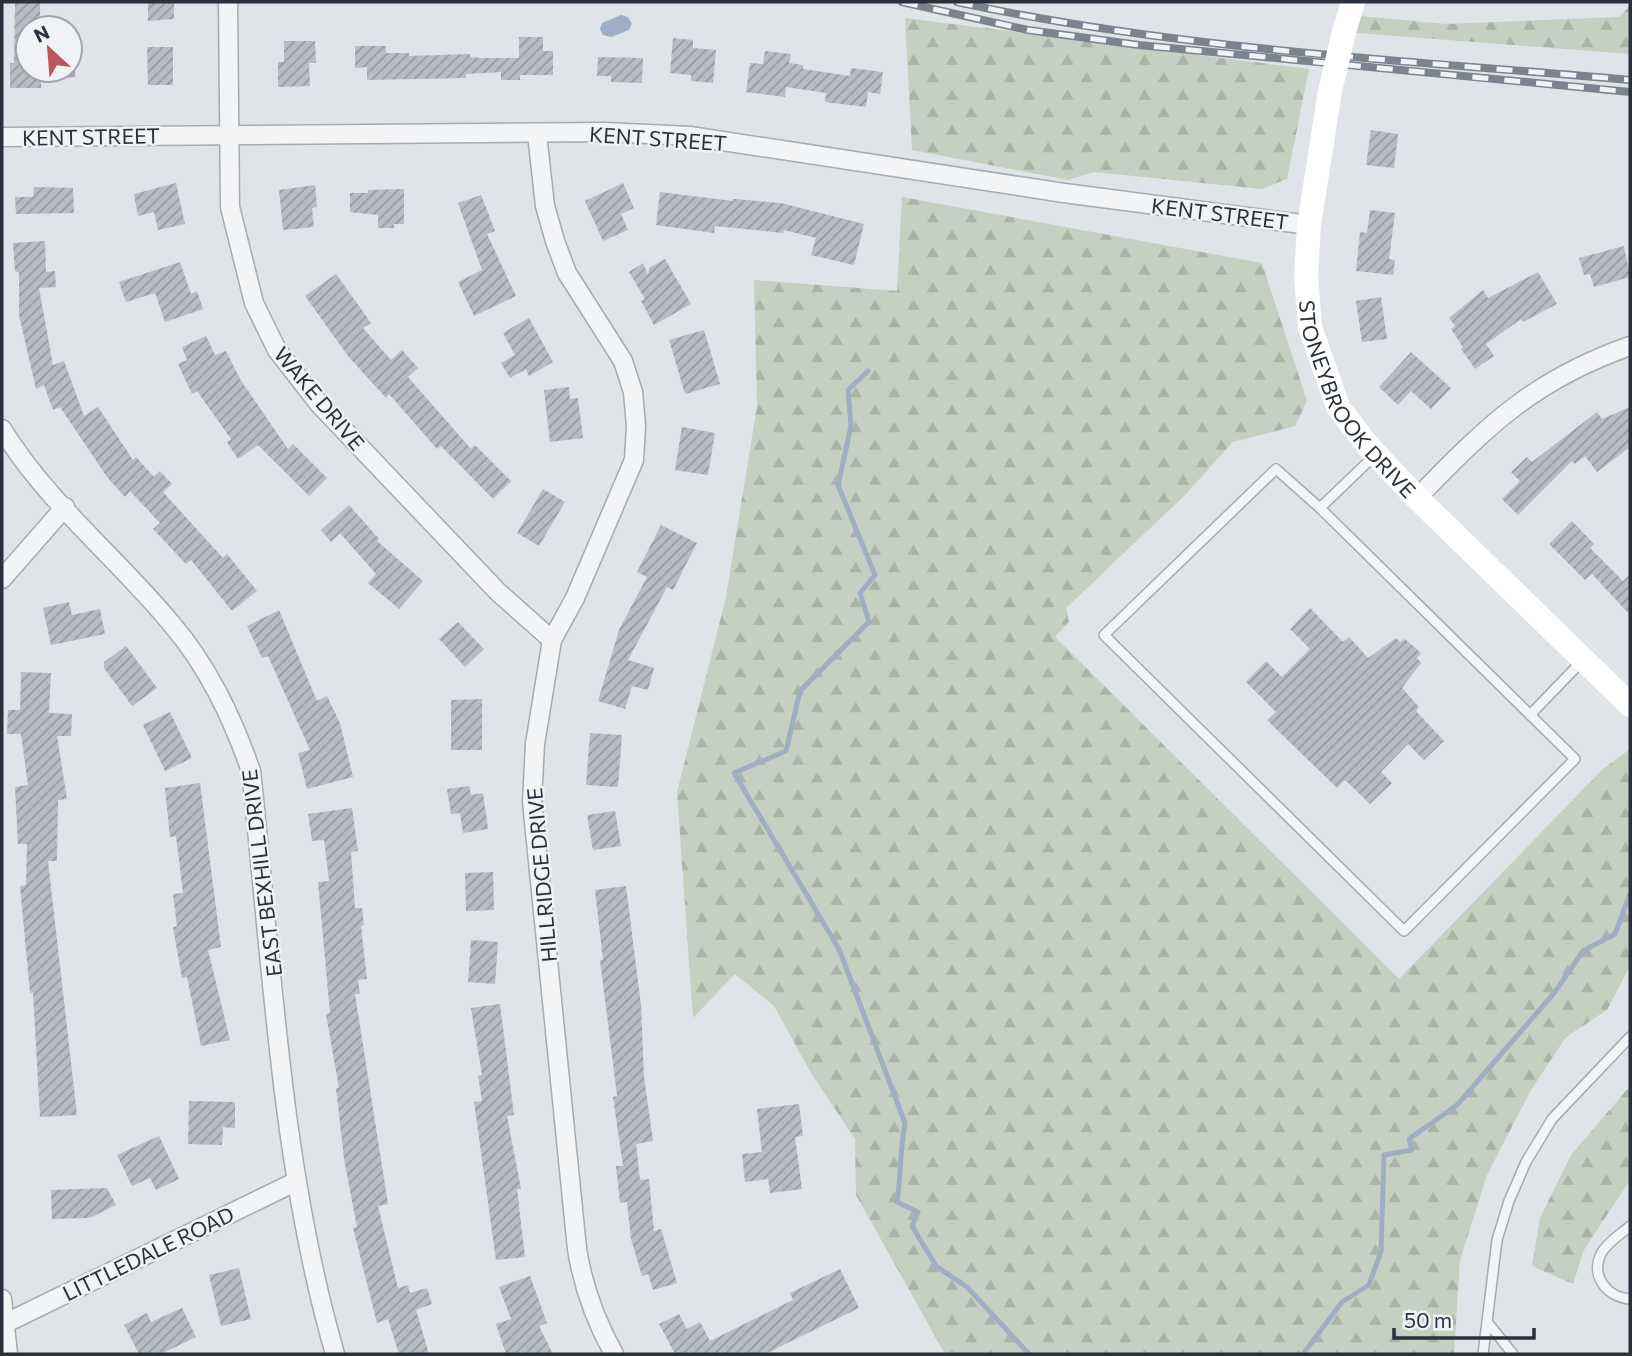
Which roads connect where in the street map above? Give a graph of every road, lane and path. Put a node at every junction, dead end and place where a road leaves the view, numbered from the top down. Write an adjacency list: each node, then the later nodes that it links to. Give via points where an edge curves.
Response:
1 (228, 2): 4 (street, WAKE DRIVE)
2 (1353, 2): 6 (street, STONEYBROOK DRIVE, bridge, via 1330,91)
3 (537, 134): 4 (street, KENT STREET); 6 (street, KENT STREET, via 690,136); 14 (street, HILLRIDGE DRIVE, via 545,206 555,241 567,273 623,361 633,392 636,426 634,460 575,598)
4 (230, 135): 5 (street, KENT STREET); 14 (street, WAKE DRIVE, via 230,207 237,246 254,303 277,350 320,404 480,573)
5 (2, 137)
6 (1309, 225): 9 (street, STONEYBROOK DRIVE, via 1310,327 1338,407)
7 (1630, 346): 10 (street, via 1586,362 1529,393)
8 (2, 429): 11 (street, EAST BEXHILL DRIVE)
9 (1376, 454): 10 (street, STONEYBROOK DRIVE); 12 (lane)
10 (1417, 498): 15 (street, STONEYBROOK DRIVE)
11 (65, 507): 13 (street); 19 (street, EAST BEXHILL DRIVE, via 172,623 233,720 251,771)
12 (1320, 508): 17 (lane); 17 (lane, via 1276,469 1104,635 1404,931 1575,759)
13 (2, 579)
14 (552, 640): 27 (street, HILLRIDGE DRIVE, via 535,744 532,802 577,1249 582,1280)
15 (1584, 659): 16 (street, STONEYBROOK DRIVE); 17 (lane)
16 (1630, 705)
17 (1530, 715)
18 (1630, 1037): 23 (lane, via 1552,1119 1525,1162 1497,1240)
19 (295, 1182): 24 (street, LITTLEDALE ROAD); 26 (street, EAST BEXHILL DRIVE, via 315,1287)
20 (1630, 1226): 22 (lane, via 1603,1250 1598,1266 1603,1286)
21 (2, 1299): 24 (street)
22 (1630, 1299)
23 (1488, 1323): 28 (lane); 29 (lane)
24 (3, 1324): 25 (street)
25 (8, 1354)
26 (335, 1354)
27 (614, 1354)
28 (1483, 1354)
29 (1513, 1354)

